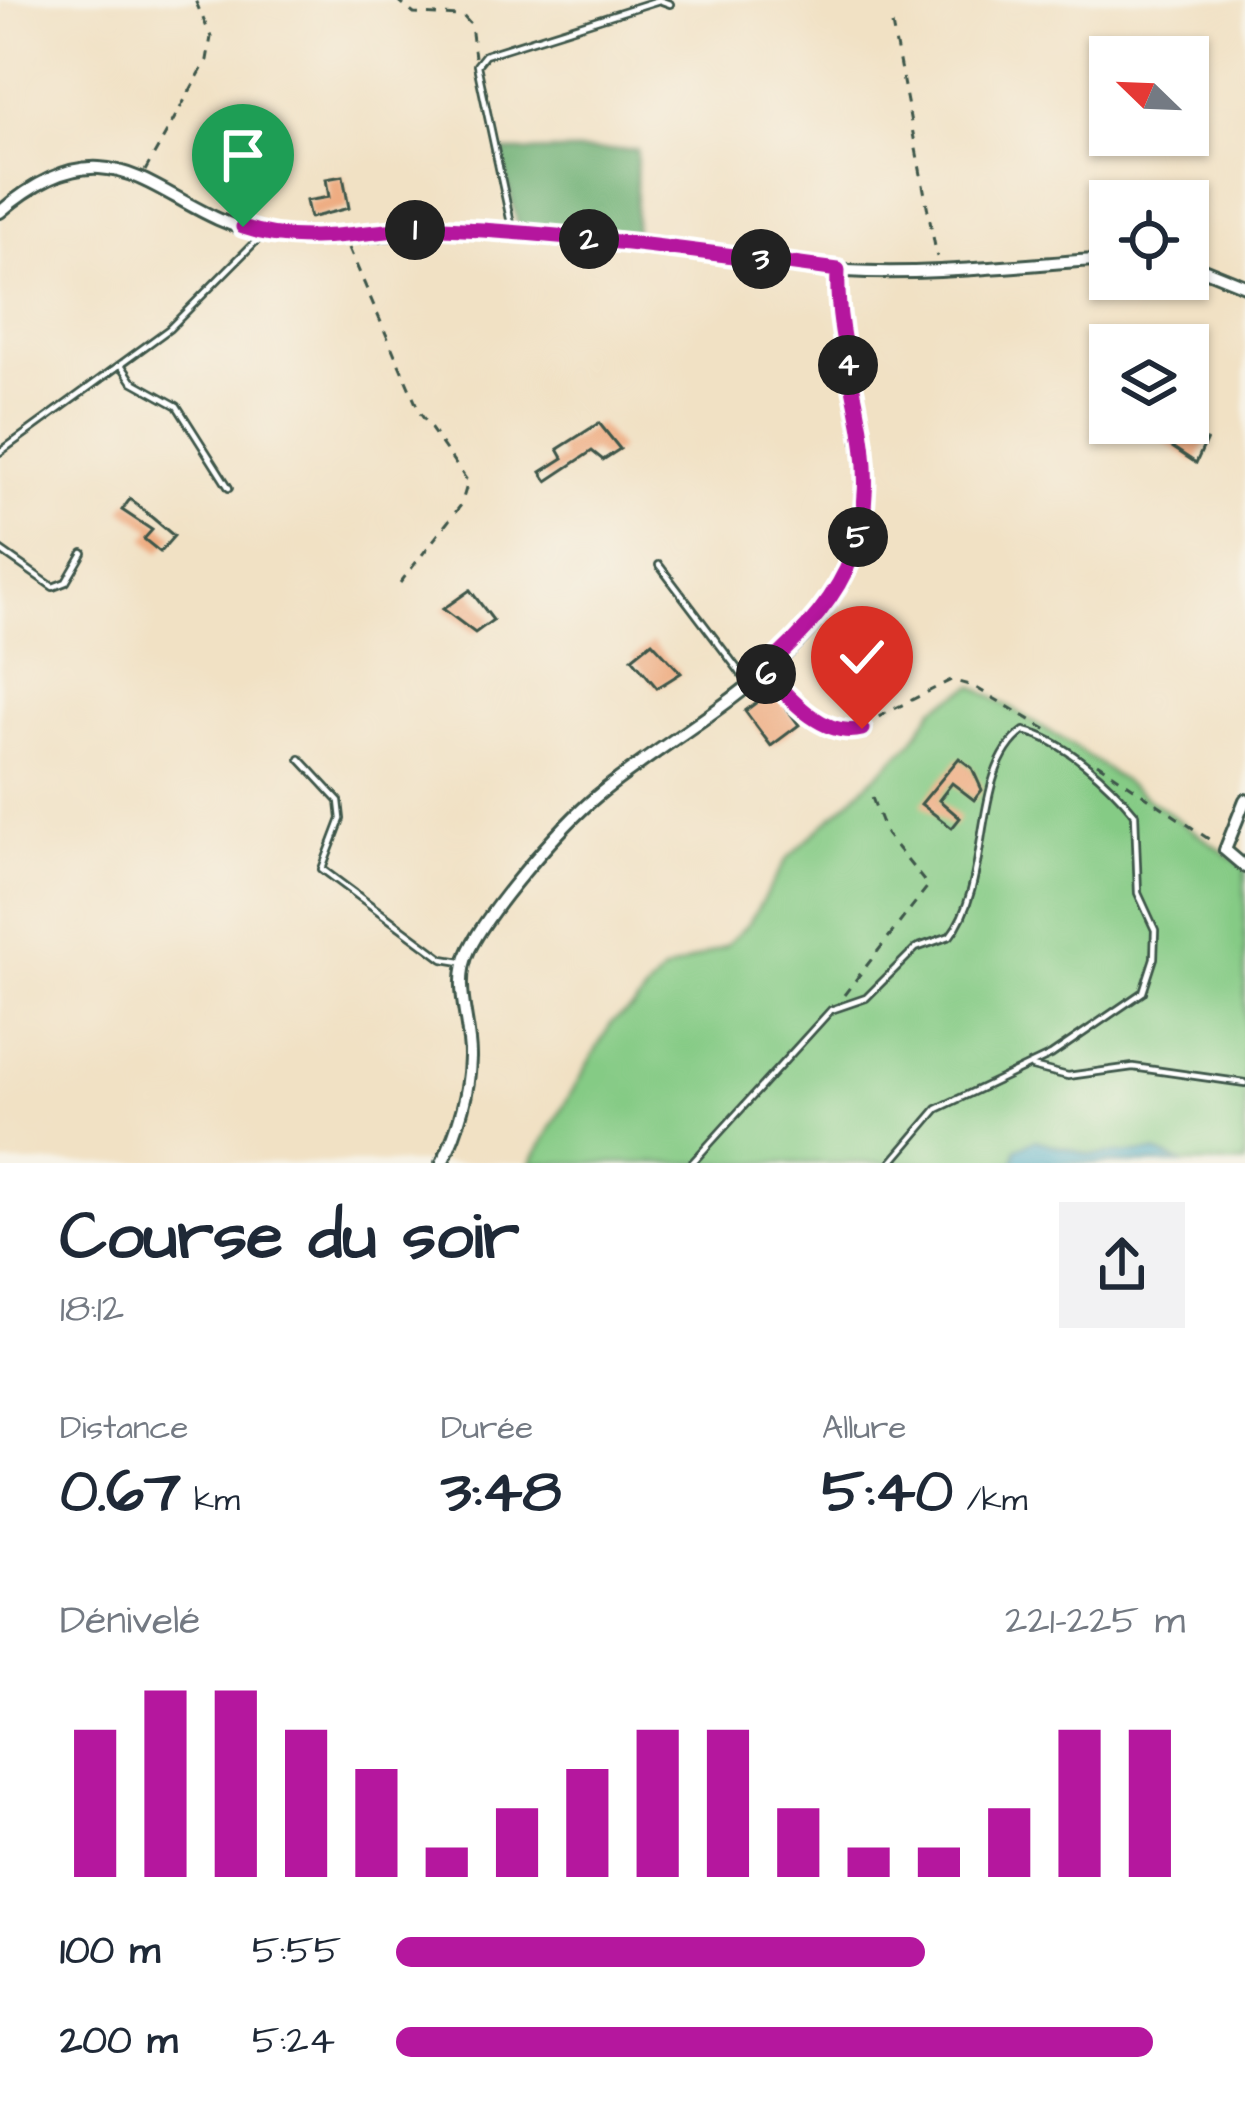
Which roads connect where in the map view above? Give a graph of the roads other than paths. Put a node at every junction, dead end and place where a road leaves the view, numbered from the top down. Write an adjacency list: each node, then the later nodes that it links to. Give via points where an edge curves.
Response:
1 (670, 4): 3 (lane, via 658,0 485,55 477,65)
2 (0, 212): 4 (street, via 36,185 102,169 141,178)
3 (513, 232): 4 (street); 6 (street)
4 (263, 234): 9 (lane)
5 (1089, 261): 6 (street)
6 (838, 270): 15 (street, via 836,301 867,477 857,544 839,589 807,632)
7 (1209, 271): 8 (street)
8 (1245, 286)
9 (122, 366): 10 (lane); 11 (lane, via 132,381 177,406)
10 (0, 452)
11 (229, 488)
12 (0, 550): 13 (lane, via 53,587 66,582)
13 (83, 553)
14 (659, 565): 15 (lane)
15 (749, 684): 19 (street, via 594,798 550,843)
16 (301, 759): 19 (lane, via 339,801 341,820 322,868 442,959)
17 (1245, 800): 18 (street, via 1225,850)
18 (1245, 867)
19 (466, 963): 22 (street, via 470,1056 459,1129)
20 (1030, 1067): 21 (lane, via 1068,1076 1133,1067); 23 (lane, via 1143,992 1155,930 1136,876 1136,814 1105,782 1024,731 1004,754 960,923 950,936 916,949 866,998 831,1010); 24 (lane, via 937,1109)
21 (1245, 1083)
22 (442, 1163)
23 (692, 1163)
24 (891, 1163)

